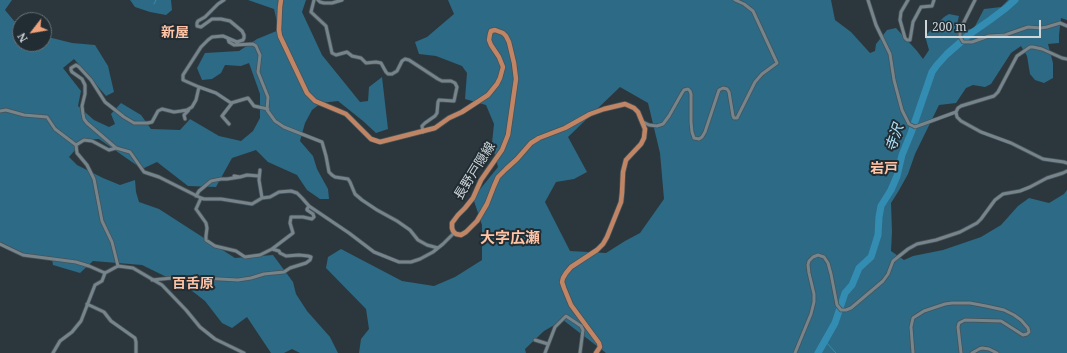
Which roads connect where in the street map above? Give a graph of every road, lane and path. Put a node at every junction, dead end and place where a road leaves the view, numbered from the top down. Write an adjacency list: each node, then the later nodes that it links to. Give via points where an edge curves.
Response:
1 (224, 0): 12 (street, via 196,23 201,28 212,19 230,21 244,35 243,40 237,42)
2 (281, 0): 23 (main road, 長野戸隠線, via 280,36 311,98 346,114 371,140 380,142)
3 (314, 0): 23 (street, via 311,12 326,26 332,54 347,52 366,63 381,63 388,74 397,71 405,59 442,81 455,84 457,87 454,102 439,100 437,113 424,123)
4 (318, 0): 5 (street, via 324,3)
5 (342, 0)
6 (735, 0): 21 (street, via 753,11 777,63 755,82 737,118 733,116 728,89 723,88 719,90 705,132 699,139 694,138 691,94 688,89 684,90 663,124 657,126)
7 (868, 0): 19 (street, via 876,25 890,54 900,103 909,124 917,127)
8 (908, 0): 9 (street, via 901,12 900,20 907,40 910,40 913,22 921,7 932,6)
9 (934, 0)
10 (975, 0): 11 (street, via 961,28 960,37 963,42 1005,35 1028,27 1041,28 1060,23)
11 (1067, 26)
12 (228, 39): 14 (street, via 218,36 208,40 183,75 183,80); 16 (street, via 234,46 256,46 260,55 258,72 268,97)
13 (1067, 59): 19 (street, via 1030,47 1017,56 994,96 961,106)
14 (199, 87): 15 (street, via 216,93); 17 (street, via 196,100)
15 (232, 103): 16 (street, via 248,98 254,106); 22 (street, via 222,116)
16 (268, 108): 38 (street, via 275,121 284,127 322,142 329,172 335,177 348,179 355,194 362,200 410,230 418,240)
17 (189, 109): 20 (street, via 184,115); 25 (street, via 174,112 162,109 152,122 134,123 106,102 79,67 73,67 72,72 82,79 85,85 82,106 84,119)
18 (0, 111): 24 (street, via 47,117 55,129)
19 (956, 112): 26 (street, via 957,117 980,132 1011,143 1043,159)
20 (185, 119)
21 (643, 122): 36 (main road, 長野戸隠線, via 638,112 625,104 597,111 535,140 498,177 487,204 474,224 463,234); 52 (main road, via 644,138 625,162 621,202 607,237 597,250 571,267 562,282 571,305 599,343 600,347)
22 (229, 124)
23 (423, 132): 36 (main road, 長野戸隠線, via 474,105 493,91 503,67 489,40 490,34 495,30 503,33 509,42 516,79 508,135 502,150 485,174 473,198 452,223)
24 (76, 145): 25 (street, via 84,140 92,141 109,150); 40 (street, via 77,153 94,179 102,221 112,242)
25 (116, 148): 32 (street, via 130,152 144,172)
26 (1067, 163)
27 (260, 170): 30 (street)
28 (1067, 171): 53 (street, via 1020,191 1004,194 995,200 982,219 960,232 908,249 893,262 883,281 846,310 841,310 837,305 831,274 824,257 818,255 810,259 808,265 814,302)
29 (234, 176): 31 (street)
30 (259, 176): 31 (street); 34 (street)
31 (240, 177): 32 (street, via 210,181)
32 (196, 196): 33 (street)
33 (201, 198): 34 (street, via 252,204); 39 (street, via 196,209 206,223 206,240 245,257 260,255)
34 (262, 198): 35 (street, via 291,191 297,193)
35 (309, 206): 38 (street, via 374,252 399,262 420,259); 39 (street, via 307,209 314,217 291,217 293,234)
36 (454, 233): 38 (street)
37 (0, 244): 41 (street, via 23,255 76,262)
38 (438, 248)
39 (272, 249): 42 (street, via 286,256 300,255 311,258 306,263 284,272 245,279 182,277)
40 (118, 266): 41 (street); 42 (street, via 133,268)
41 (105, 273): 43 (street, via 102,281 95,285)
42 (152, 280): 46 (street, via 162,285 200,327)
43 (88, 304): 47 (street, via 81,321 60,341); 48 (street, via 104,312 111,321 135,338)
44 (535, 340): 45 (street)
45 (548, 344): 50 (street); 51 (street, via 555,327 566,316 583,330)
46 (238, 352): 49 (street)
47 (53, 353)
48 (136, 353)
49 (244, 353)
50 (545, 353)
51 (580, 353)
52 (596, 353)
53 (795, 353)
54 (913, 353): 55 (street, via 913,318 924,311 945,304 970,303 1004,310 1028,328 1029,332 1023,335 1003,321 963,321 958,327)
55 (961, 353)
56 (972, 353): 57 (street, via 982,348)
57 (997, 353)

